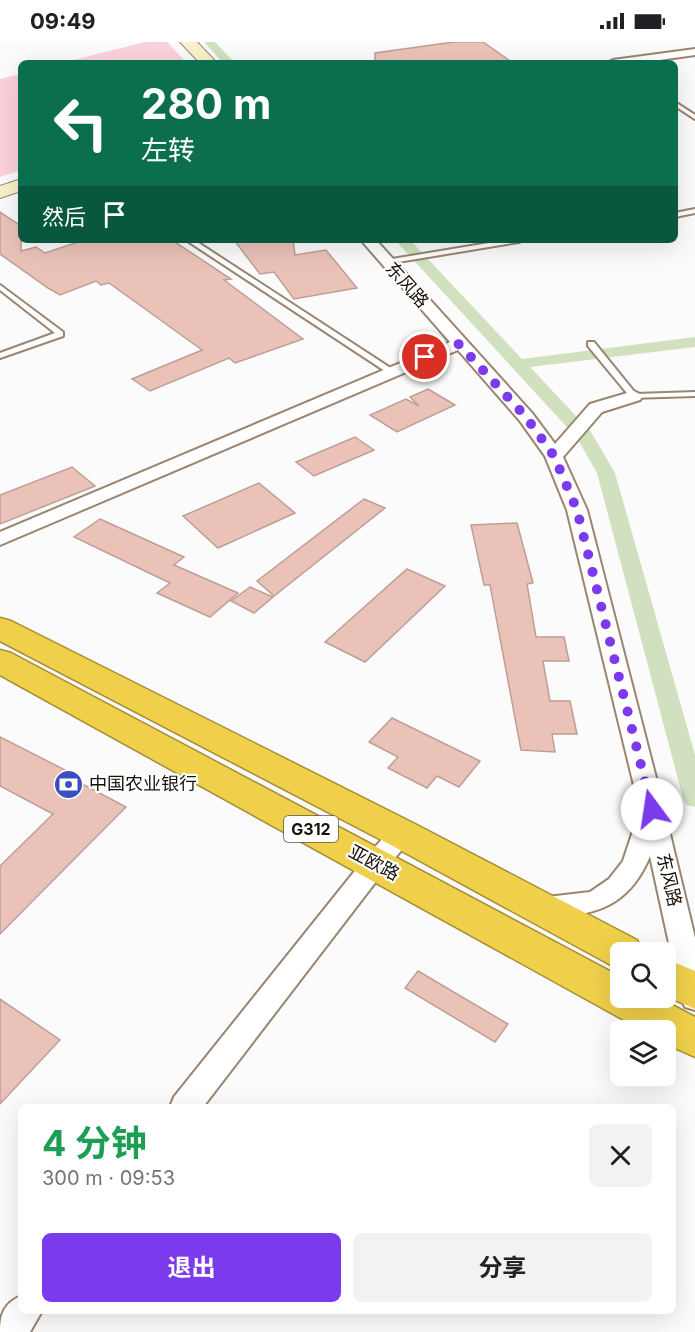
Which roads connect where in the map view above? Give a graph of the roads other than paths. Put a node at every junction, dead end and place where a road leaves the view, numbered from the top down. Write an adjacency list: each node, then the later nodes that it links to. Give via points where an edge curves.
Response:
1 (188, 42): 3 (street)
2 (695, 51): 4 (street)
3 (206, 60)
4 (634, 60)
5 (678, 106): 6 (lane)
6 (695, 117)
7 (18, 186): 8 (street)
8 (0, 192)
9 (695, 211): 10 (lane)
10 (678, 214)
11 (194, 243): 21 (lane)
12 (371, 243): 14 (street, 东风路)
13 (500, 243): 14 (lane)
14 (386, 261): 17 (street, 东风路)
15 (0, 288): 19 (lane, via 60,334)
16 (0, 343): 19 (lane)
17 (459, 344): 21 (street); 24 (street, 东风路, via 526,417)
18 (591, 344): 23 (lane)
19 (11, 352): 20 (lane)
20 (0, 356)
21 (391, 371): 25 (street)
22 (695, 394): 23 (lane)
23 (634, 396): 24 (street, via 596,408)
24 (561, 448): 28 (street, 东风路)
25 (0, 539)
26 (0, 628): 29 (highway, G312)
27 (0, 661): 30 (highway, 亚欧路 / G312)
28 (652, 809): 31 (street, via 639,853 625,879 611,893 594,901); 33 (street, 东风路)
29 (402, 834): 30 (street); 31 (highway, G312)
30 (375, 864): 34 (highway, 亚欧路 / G312); 37 (street)
31 (537, 907): 32 (highway, G312)
32 (610, 945)
33 (687, 989)
34 (610, 992)
35 (640, 1008): 36 (highway, 亚欧路 / G312)
36 (695, 1038)
37 (187, 1104)
38 (23, 1314): 39 (street)
39 (8, 1332)

